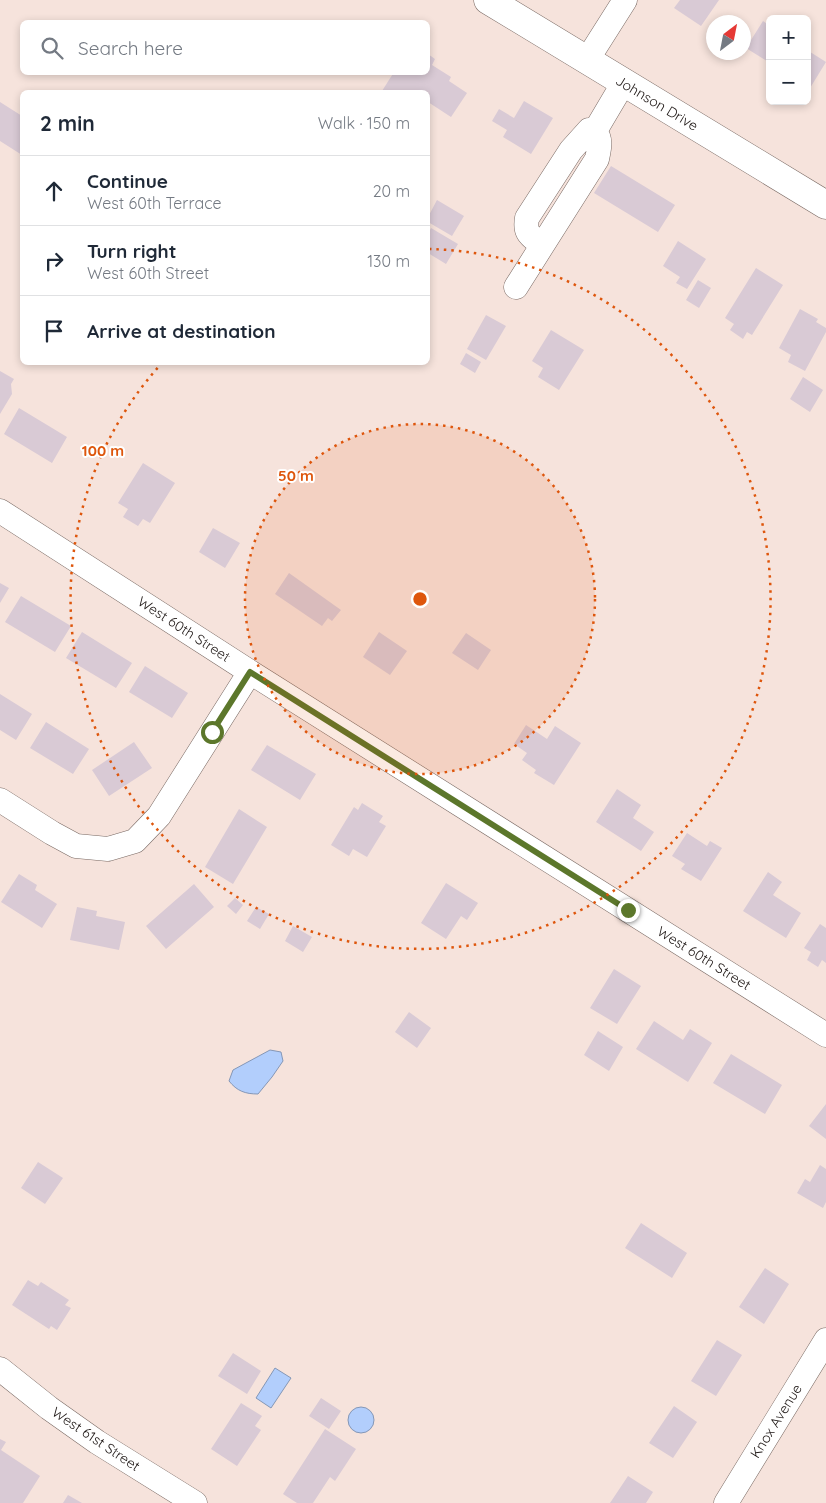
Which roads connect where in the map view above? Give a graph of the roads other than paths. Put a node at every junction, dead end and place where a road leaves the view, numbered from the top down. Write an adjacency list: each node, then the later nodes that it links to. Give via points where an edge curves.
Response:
1 (488, 0): 3 (main road, Johnson Drive)
2 (625, 0): 3 (street)
3 (588, 60): 4 (main road, Johnson Drive)
4 (624, 82): 5 (main road, Johnson Drive); 6 (street, via 595,131 600,137 597,159)
5 (826, 205)
6 (516, 287)
7 (0, 510): 8 (street, West 60th Street)
8 (250, 672): 9 (street, via 159,816 136,841 108,849 76,846); 10 (street, West 60th Street)
9 (0, 800)
10 (826, 1035)
11 (826, 1340): 14 (street, Knox Avenue)
12 (0, 1369): 13 (street, West 61st Street, via 97,1442)
13 (195, 1503)
14 (726, 1503)

